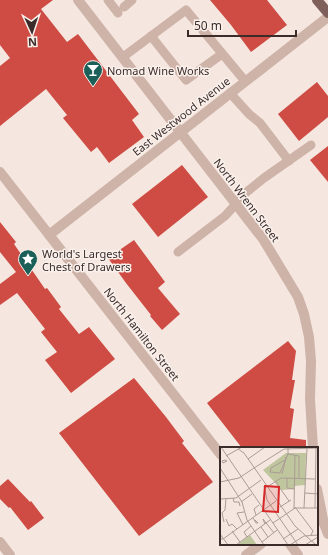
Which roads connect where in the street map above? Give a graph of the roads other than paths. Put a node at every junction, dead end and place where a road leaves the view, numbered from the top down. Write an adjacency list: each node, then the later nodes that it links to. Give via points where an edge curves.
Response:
1 (78, 0): 9 (street, North Wrenn Street)
2 (108, 0): 3 (lane, via 121,10)
3 (132, 0)
4 (317, 0): 5 (main road)
5 (328, 13)
6 (328, 17): 10 (street, East Westwood Avenue)
7 (151, 36): 8 (lane, via 186,10); 8 (lane, via 186,80); 9 (lane)
8 (222, 54): 10 (lane)
9 (123, 57): 12 (street, North Wrenn Street)
10 (245, 82): 11 (street, East Westwood Avenue)
11 (230, 93): 12 (street, East Westwood Avenue); 14 (lane, via 260,123)
12 (180, 132): 16 (street, North Wrenn Street); 17 (street, East Westwood Avenue)
13 (311, 145): 14 (lane)
14 (289, 161): 16 (lane)
15 (0, 172): 17 (street, North Hamilton Street)
16 (235, 203): 18 (lane, via 225,216); 19 (street, North Wrenn Street, via 263,239 298,297 304,314 311,361)
17 (49, 235): 20 (street, North Hamilton Street)
18 (178, 252)
19 (312, 445)
20 (220, 454)
21 (318, 491): 22 (street)
22 (324, 506): 23 (street)
23 (328, 534)
24 (0, 542): 27 (street)
25 (260, 545): 28 (street)
26 (291, 545): 29 (street)
27 (10, 555)
28 (246, 555)
29 (298, 555)

